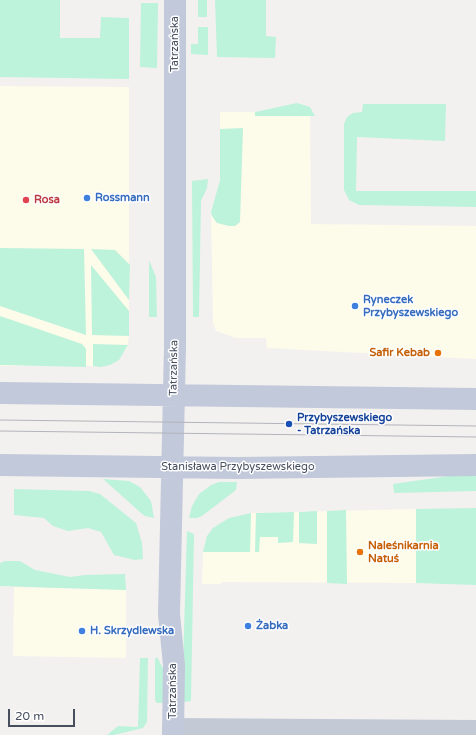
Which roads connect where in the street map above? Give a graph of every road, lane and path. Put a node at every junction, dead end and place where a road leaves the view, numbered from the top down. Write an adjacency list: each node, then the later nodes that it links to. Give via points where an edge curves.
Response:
1 (175, 0): 3 (main road, Tatrzańska)
2 (0, 393): 3 (main road)
3 (174, 396): 4 (main road); 7 (main road, Tatrzańska)
4 (476, 399)
5 (0, 464): 7 (main road, Stanisława Przybyszewskiego)
6 (476, 465): 7 (main road, Stanisława Przybyszewskiego)
7 (173, 467): 9 (main road, Tatrzańska, via 169,614 174,665)
8 (476, 731): 9 (street)
9 (173, 732)

